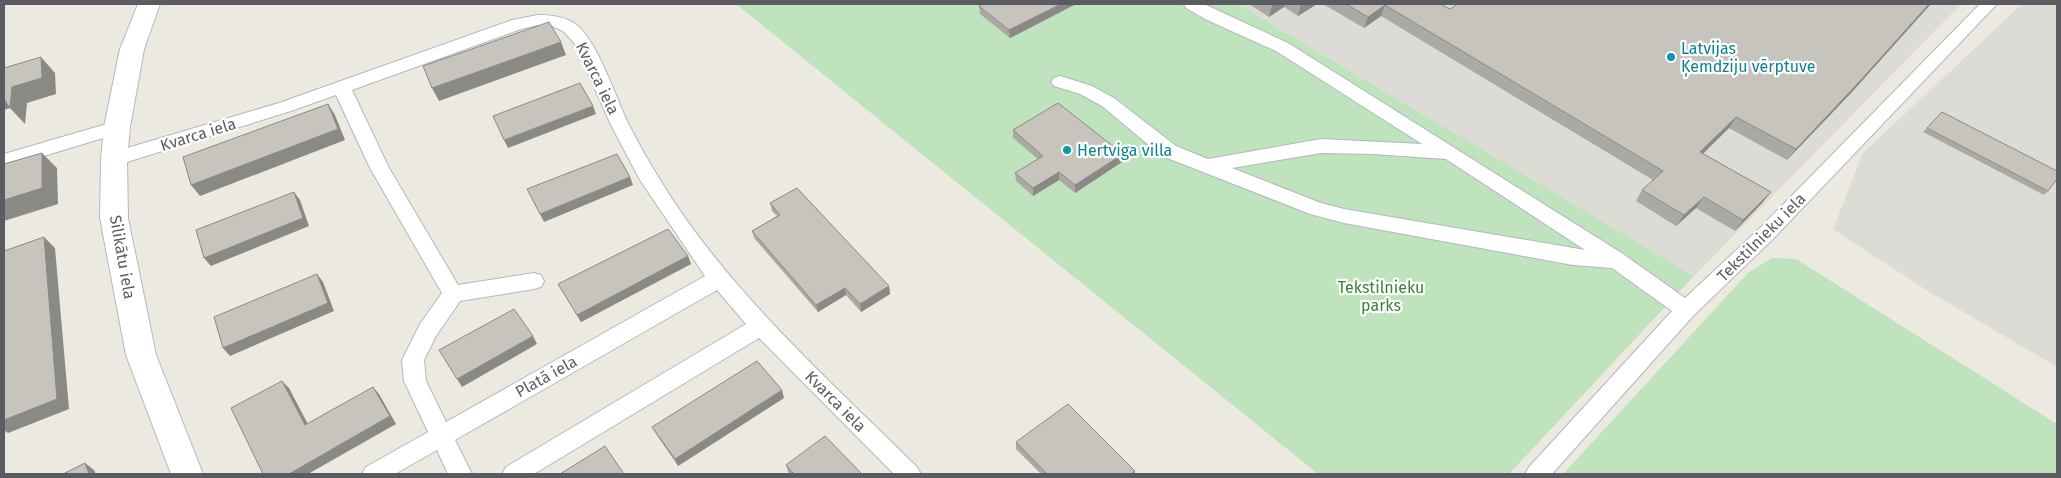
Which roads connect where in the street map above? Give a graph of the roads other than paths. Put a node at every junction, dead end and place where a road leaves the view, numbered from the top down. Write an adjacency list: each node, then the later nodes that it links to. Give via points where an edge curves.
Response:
1 (149, 4): 6 (main road, Silikātu iela, via 132,49)
2 (1192, 4): 7 (street, via 1282,47)
3 (1989, 4): 15 (street, Tekstilnieku iela, via 1766,234)
4 (1060, 82): 10 (street, via 1086,90 1108,102 1169,151)
5 (342, 88): 8 (street, Kvarca iela); 12 (street, Kvarca iela, via 518,24 538,20 562,24 583,42 620,124 650,180); 14 (street, via 379,170)
6 (117, 127): 8 (main road, Silikātu iela); 9 (street)
7 (1450, 153): 10 (street, via 1320,146); 11 (street)
8 (114, 159): 18 (main road, Silikātu iela, via 114,218 142,355)
9 (4, 161)
10 (1207, 166): 11 (street, via 1316,210 1573,257)
11 (1616, 260): 15 (street)
12 (718, 279): 16 (street, Kvarca iela); 17 (street, Platā iela)
13 (534, 282): 14 (street, via 475,288)
14 (453, 294): 17 (street, via 428,330 413,360 415,381)
15 (1686, 310): 23 (street, Tekstilnieku iela)
16 (760, 326): 21 (street); 22 (street, Kvarca iela)
17 (440, 436): 19 (street, Platā iela); 20 (street)
18 (188, 474)
19 (374, 474)
20 (460, 474)
21 (514, 474)
22 (909, 474)
23 (1537, 474)

